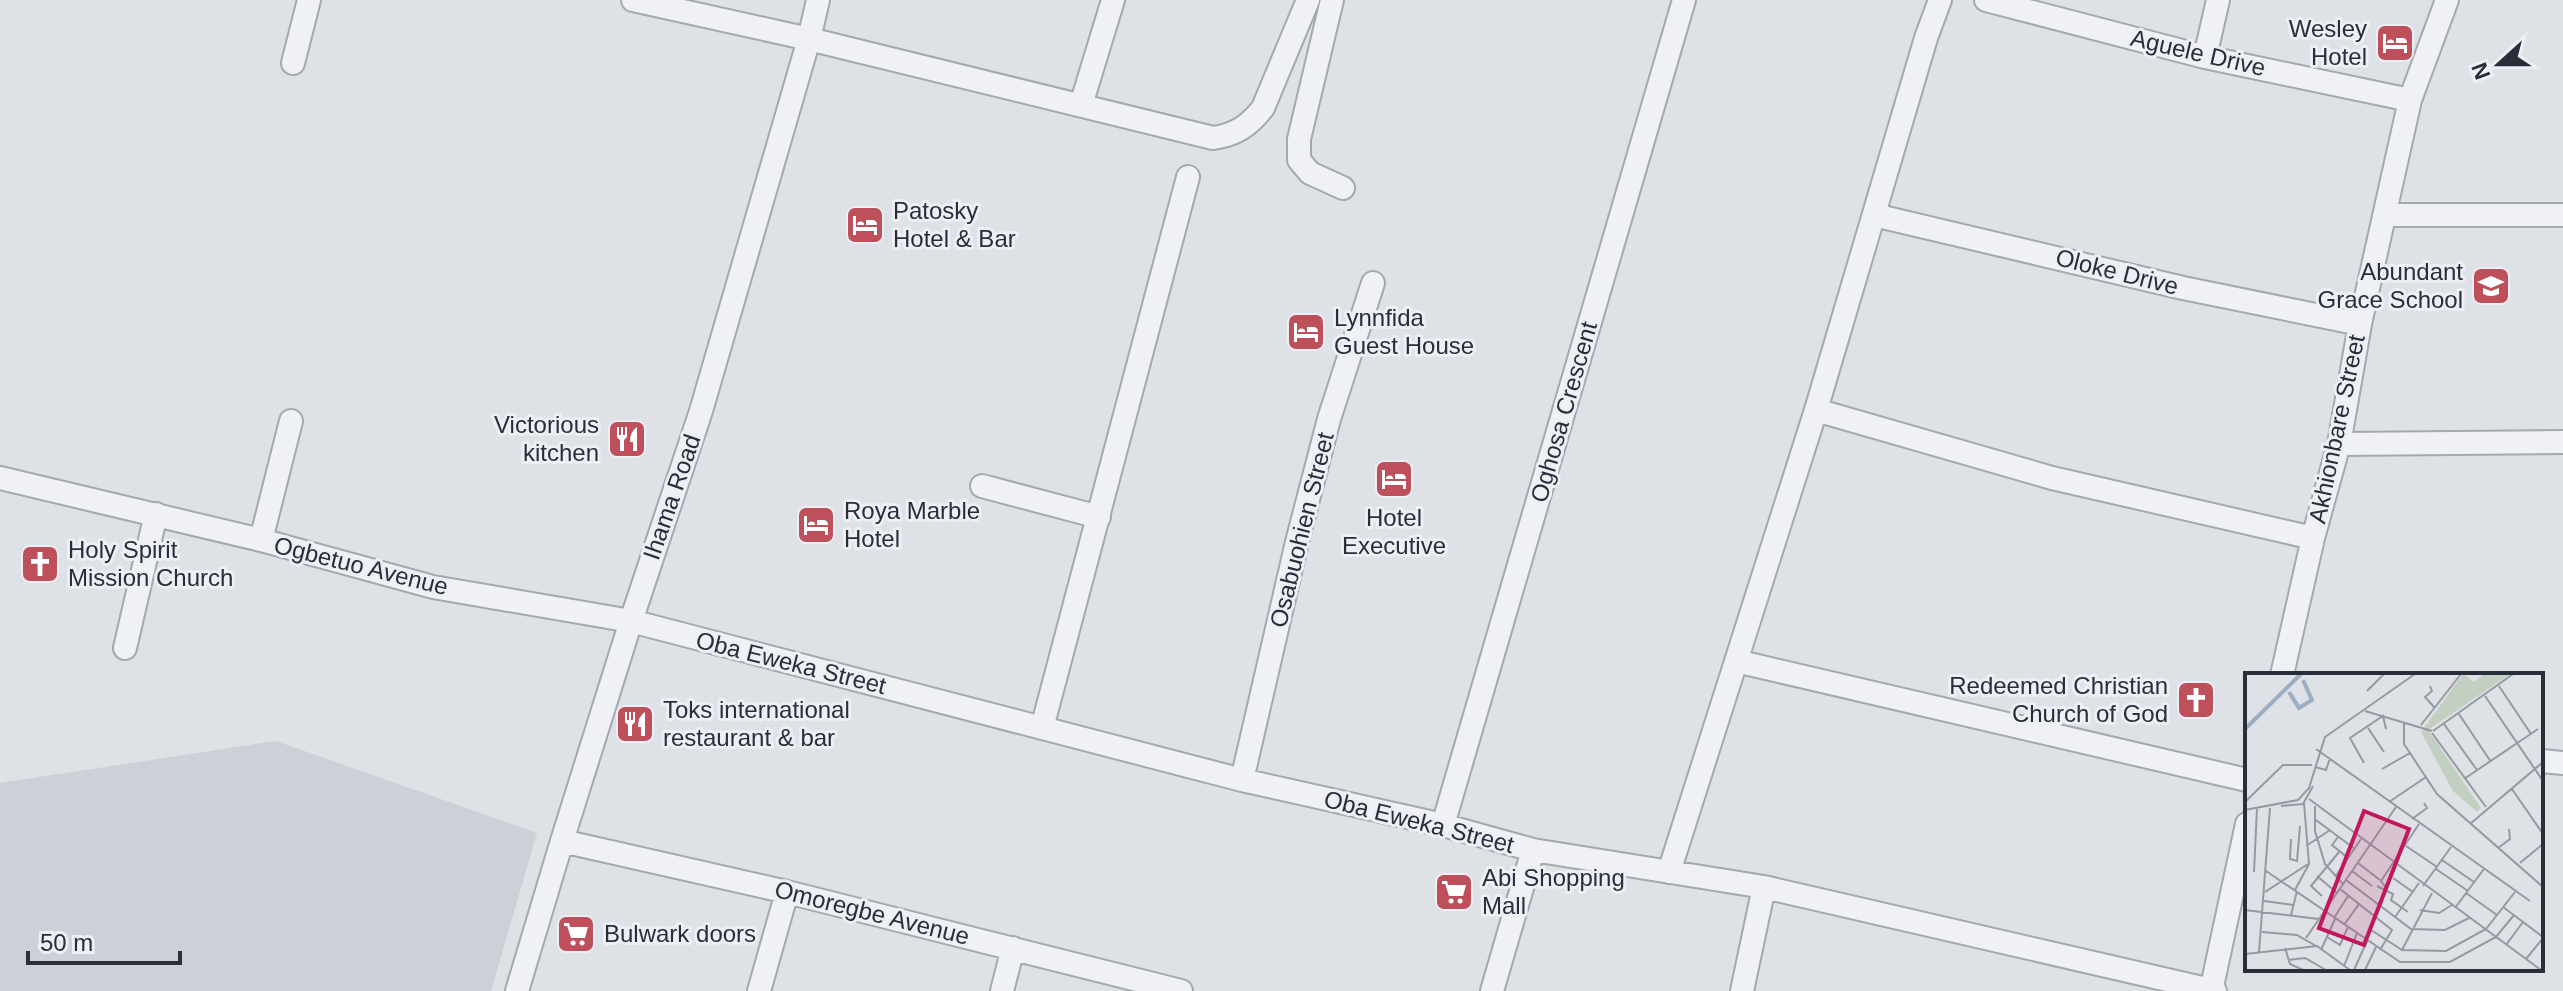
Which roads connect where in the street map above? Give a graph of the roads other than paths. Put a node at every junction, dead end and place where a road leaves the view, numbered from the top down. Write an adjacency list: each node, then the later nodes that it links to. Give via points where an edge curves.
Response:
1 (309, 0): 14 (street)
2 (633, 0): 12 (street)
3 (818, 0): 12 (street, Ihama Road)
4 (1113, 0): 16 (street)
5 (1308, 0): 16 (street, via 1263,108 1230,136 1213,138)
6 (1332, 0): 18 (street, via 1299,139 1299,160 1310,173)
7 (1684, 0): 43 (street, Oghosa Crescent)
8 (1940, 0): 19 (street)
9 (1986, 0): 13 (street, Aguele Drive)
10 (2218, 0): 13 (street)
11 (2447, 0): 15 (street, Akhionbare Street)
12 (809, 39): 16 (street); 34 (street, Ihama Road, via 701,411)
13 (2205, 57): 15 (street, Aguele Drive)
14 (293, 63)
15 (2410, 100): 20 (street, Akhionbare Street)
16 (1081, 105)
17 (1188, 177): 31 (street)
18 (1343, 188)
19 (1874, 215): 23 (street, Oloke Drive); 24 (street)
20 (2385, 215): 21 (street); 23 (street, Akhionbare Street)
21 (2563, 215)
22 (1373, 283): 41 (street, Osabuohien Street, via 1325,434)
23 (2360, 324): 27 (street, Akhionbare Street)
24 (1816, 410): 32 (street, via 2052,478); 36 (street)
25 (291, 421): 33 (street)
26 (2563, 442): 27 (street)
27 (2339, 444): 32 (street, Akhionbare Street)
28 (0, 478): 30 (street, Ogbetuo Avenue)
29 (982, 486): 31 (street)
30 (156, 514): 33 (street, Ogbetuo Avenue); 35 (street)
31 (1099, 517): 38 (street)
32 (2313, 538): 37 (street, Akhionbare Street)
33 (261, 540): 34 (street, Ogbetuo Avenue, via 433,587)
34 (631, 621): 38 (street, Oba Eweka Street); 45 (street, Ihama Road)
35 (125, 648)
36 (1736, 661): 42 (street); 47 (street)
37 (2282, 673)
38 (1042, 728): 41 (street, Oba Eweka Street)
39 (2543, 761): 40 (street)
40 (2563, 763)
41 (1242, 780): 43 (street, Oba Eweka Street)
42 (2245, 780)
43 (1443, 825): 46 (street, Oba Eweka Street)
44 (2245, 834): 57 (street)
45 (562, 841): 49 (street, Omoregbe Avenue); 51 (street, Ihama Road)
46 (1533, 850): 47 (street, Oba Eweka Street); 55 (street)
47 (1669, 872): 48 (street, Oba Eweka Street)
48 (1764, 887): 56 (street); 57 (street, Oba Eweka Street)
49 (787, 892): 50 (street, Omoregbe Avenue); 52 (street)
50 (1013, 948): 53 (street); 54 (street, Omoregbe Avenue)
51 (517, 991)
52 (759, 991)
53 (1002, 991)
54 (1181, 991)
55 (1492, 991)
56 (1742, 991)
57 (2212, 991)

